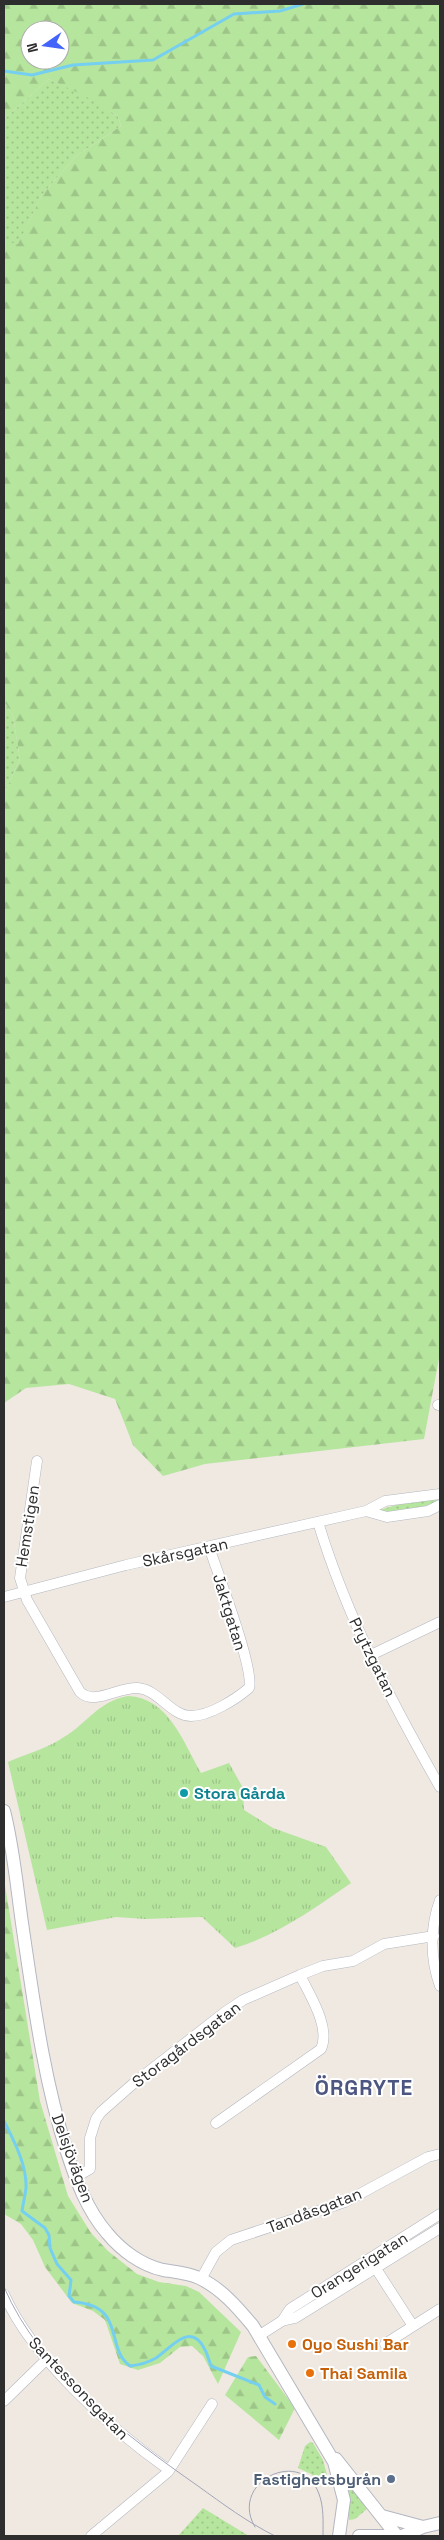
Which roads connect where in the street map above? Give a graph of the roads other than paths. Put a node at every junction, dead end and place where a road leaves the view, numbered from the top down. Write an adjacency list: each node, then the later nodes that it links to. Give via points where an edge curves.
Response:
1 (37, 1461): 7 (street, Hemstigen, via 20,1574)
2 (440, 1494): 4 (street, Skårsgatan, via 385,1501)
3 (440, 1505): 4 (street, Skårsgatan, via 428,1511 387,1517)
4 (366, 1511): 5 (street, Skårsgatan)
5 (318, 1522): 6 (street, Skårsgatan); 10 (street, Prytzgatan, via 341,1589)
6 (209, 1547): 7 (street, Skårsgatan); 7 (street, Jaktgatan, via 234,1618 250,1678 249,1688 241,1695 202,1714 191,1716 179,1712 154,1694 138,1688 124,1688 89,1698 80,1692)
7 (23, 1590): 8 (street, Skårsgatan)
8 (4, 1597)
9 (440, 1622): 10 (street)
10 (371, 1655): 11 (street, Prytzgatan)
11 (440, 1787)
12 (4, 1811): 19 (street, Delsjövägen, via 49,2084 59,2128)
13 (440, 1900): 14 (street)
14 (434, 1936): 15 (street, Storagårdsgatan, via 392,1942 353,1961); 16 (street, via 434,1964)
15 (300, 1974): 17 (street, via 323,2030 321,2048); 19 (street, Storagårdsgatan, via 243,2000 225,2012 107,2106 92,2128 90,2169)
16 (440, 1986)
17 (216, 2123)
18 (440, 2154): 24 (street, Tandåsgatan, via 428,2157 345,2202 231,2240 216,2252)
19 (76, 2177): 24 (street, Delsjövägen, via 100,2225 122,2248 150,2265)
20 (440, 2214): 22 (street, Orangerigatan)
21 (440, 2228): 23 (street, Orangerigatan)
22 (369, 2259): 23 (street); 27 (street, Orangerigatan, via 290,2309)
23 (375, 2268): 27 (street, Orangerigatan, via 295,2318); 28 (street)
24 (201, 2279): 29 (street, Delsjövägen, via 225,2296)
25 (4, 2294): 31 (street, Santessonsgatan, via 19,2323)
26 (440, 2309): 28 (street)
27 (282, 2321): 29 (street, Orangerigatan)
28 (413, 2326): 30 (street)
29 (260, 2335): 34 (street, Delsjövägen)
30 (385, 2344)
31 (47, 2359): 32 (street); 35 (street, Santessonsgatan, via 138,2448)
32 (4, 2401)
33 (212, 2404): 35 (street)
34 (317, 2432): 36 (street, Delsjövägen); 40 (street, Delsjövägen, via 334,2462 344,2494)
35 (169, 2470): 39 (street)
36 (382, 2516): 38 (street); 43 (street, Delsjövägen)
37 (440, 2523): 38 (street)
38 (423, 2527): 44 (street)
39 (91, 2536)
40 (339, 2536)
41 (359, 2536): 42 (street)
42 (388, 2536)
43 (397, 2536)
44 (402, 2536)

